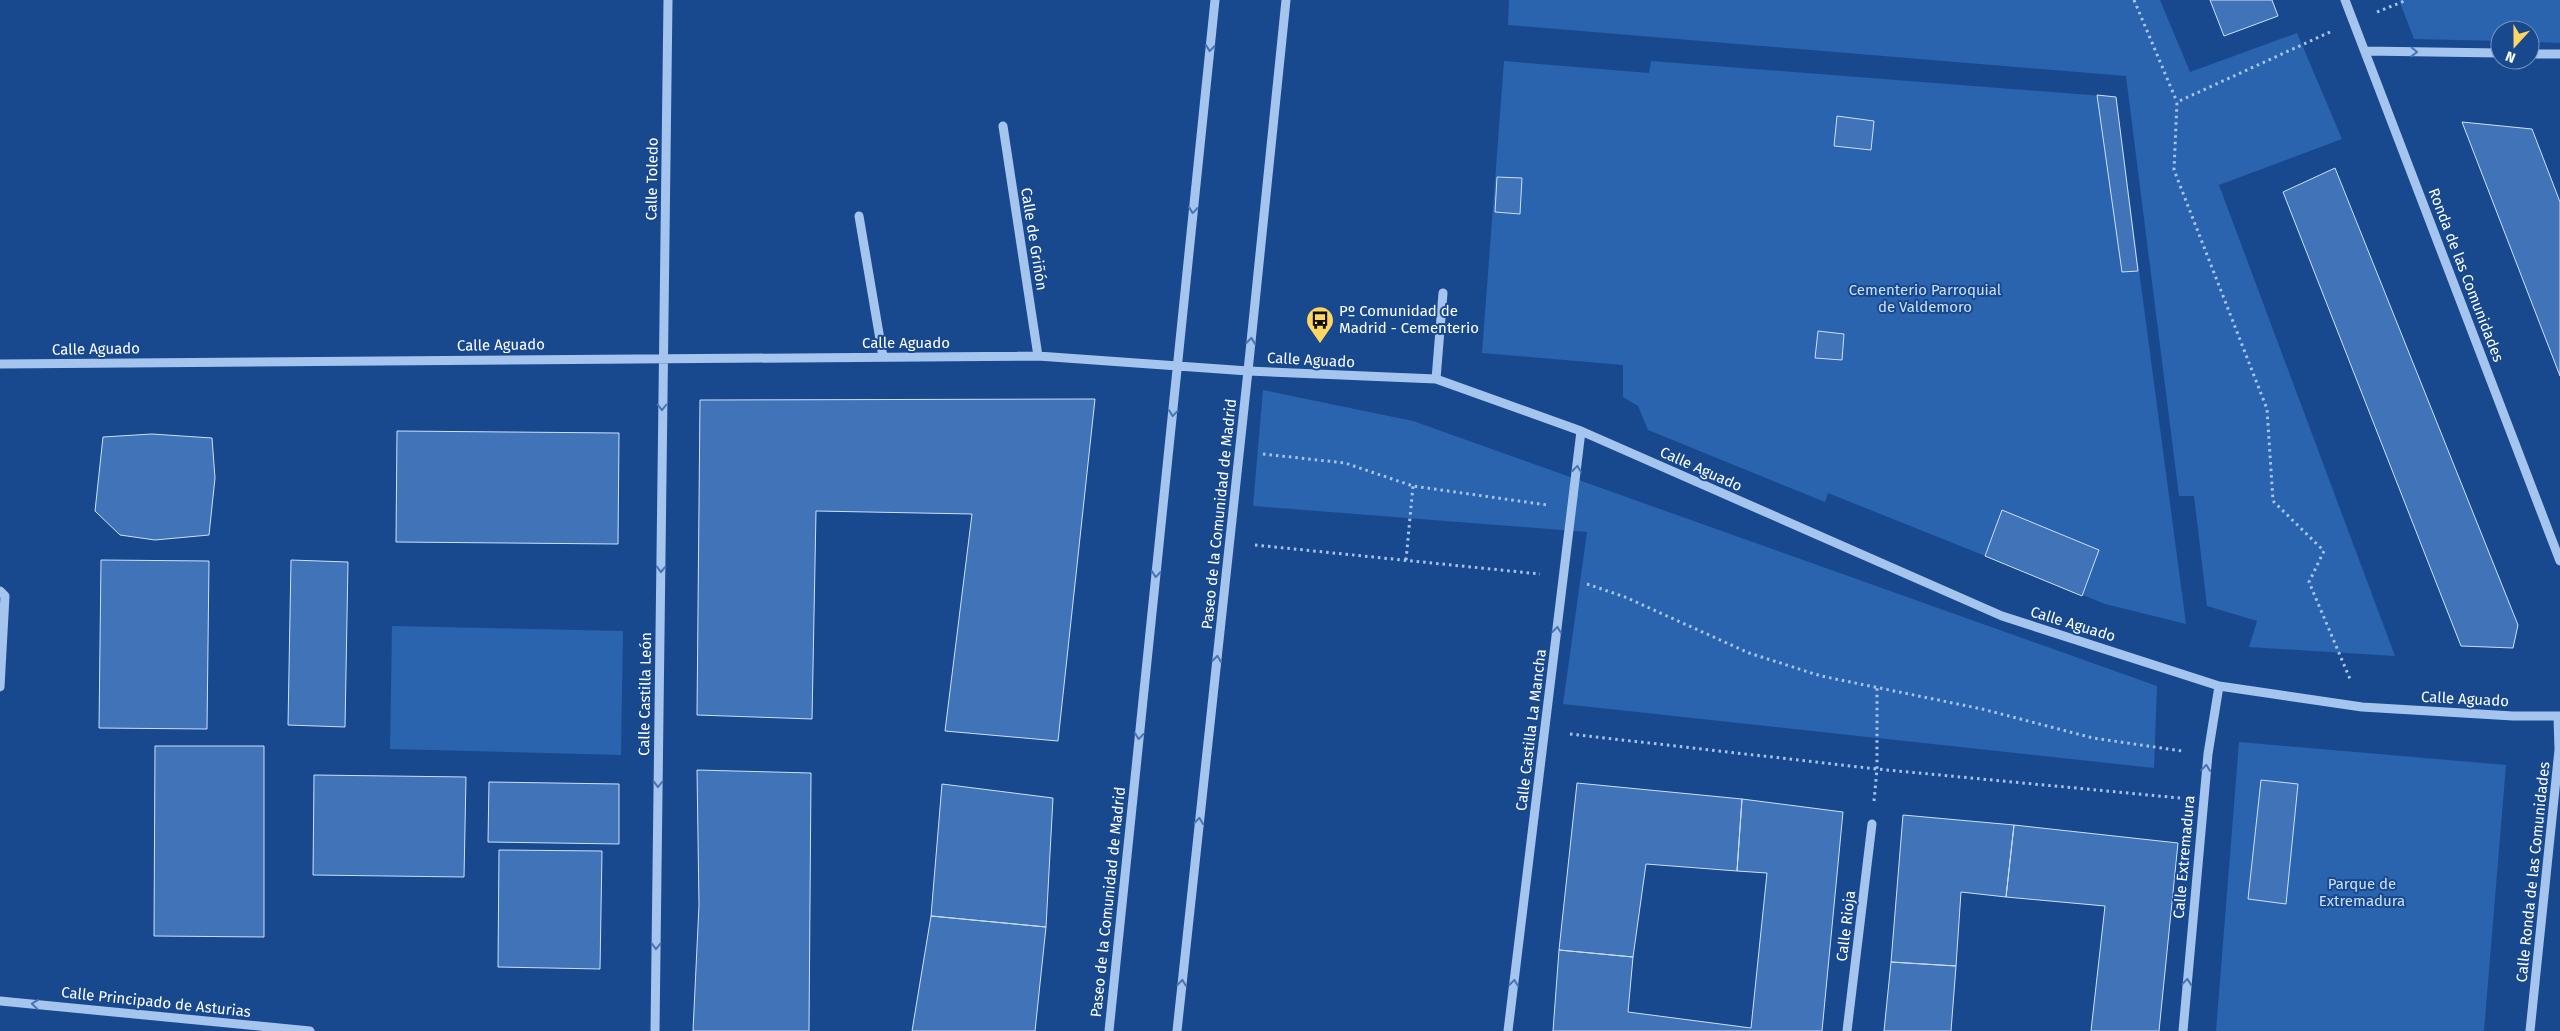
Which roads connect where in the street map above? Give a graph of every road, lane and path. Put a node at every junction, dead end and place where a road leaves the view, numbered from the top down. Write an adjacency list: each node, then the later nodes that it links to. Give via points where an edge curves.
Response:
1 (668, 0): 18 (street, Calle Toledo)
2 (1215, 0): 20 (street, Paseo de la Comunidad de Madrid, one-way to 20)
3 (1286, 0): 21 (street, Paseo de la Comunidad de Madrid, one-way to 3)
4 (2134, 0): 12 (path)
5 (2345, 0): 7 (street, Ronda de las Comunidades)
6 (2407, 0): 7 (path)
7 (2354, 22): 8 (street, Ronda de las Comunidades); 12 (path)
8 (2365, 51): 9 (street, one-way to 9); 29 (street, Ronda de las Comunidades)
9 (2490, 53)
10 (2540, 54): 11 (street)
11 (2560, 54)
12 (2177, 102): 35 (path, via 2174,170 2267,409 2273,502 2324,552 2309,582)
13 (1003, 126): 16 (street, Calle de Griñón)
14 (859, 216): 17 (street)
15 (1443, 294): 22 (street)
16 (1038, 356): 17 (street, Calle Aguado); 20 (street, Calle Aguado)
17 (884, 357): 18 (street, Calle Aguado)
18 (663, 358): 19 (street, Calle Aguado); 44 (street, Calle Castilla León, one-way to 44)
19 (0, 364)
20 (1178, 364): 21 (street, Calle Aguado); 45 (street, Paseo de la Comunidad de Madrid, one-way to 45)
21 (1248, 371): 22 (street, Calle Aguado); 24 (street, Paseo de la Comunidad de Madrid)
22 (1436, 379): 23 (street, Calle Aguado)
23 (1581, 432): 26 (street, Calle Castilla La Mancha, one-way to 23); 33 (street, Calle Aguado, via 2002,616)
24 (1239, 452): 25 (path, via 1345,463); 27 (street, Paseo de la Comunidad de Madrid)
25 (1413, 486): 26 (path); 28 (path)
26 (1572, 508): 30 (street, Calle Castilla La Mancha)
27 (1230, 543): 28 (path); 46 (street, Paseo de la Comunidad de Madrid, one-way to 27)
28 (1406, 560): 30 (path)
29 (2560, 561)
30 (1564, 576): 32 (path, via 1624,597 1749,653 1821,676); 37 (street, Calle Castilla La Mancha, one-way to 30)
31 (0, 591): 34 (street, via 5,596)
32 (1876, 686): 38 (path, via 2093,738); 39 (path)
33 (2219, 686): 35 (street, Calle Aguado); 38 (street, Calle Extremadura)
34 (0, 687)
35 (2362, 707): 36 (street, Calle Aguado)
36 (2559, 716): 50 (street, Calle Ronda de las Comunidades, via 2559,750)
37 (1544, 731): 39 (path); 47 (street, Calle Castilla La Mancha, one-way to 37)
38 (2208, 754): 40 (street, Calle Extremadura, one-way to 38)
39 (1877, 770): 40 (path); 41 (path)
40 (2203, 800): 49 (street, Calle Extremadura, one-way to 40)
41 (1872, 824): 48 (street, Calle Rioja)
42 (0, 1001): 43 (street, Calle Principado de Asturias, one-way to 42)
43 (310, 1031)
44 (655, 1031)
45 (1109, 1031)
46 (1176, 1031)
47 (1508, 1031)
48 (1847, 1031)
49 (2183, 1031)
50 (2530, 1031)

